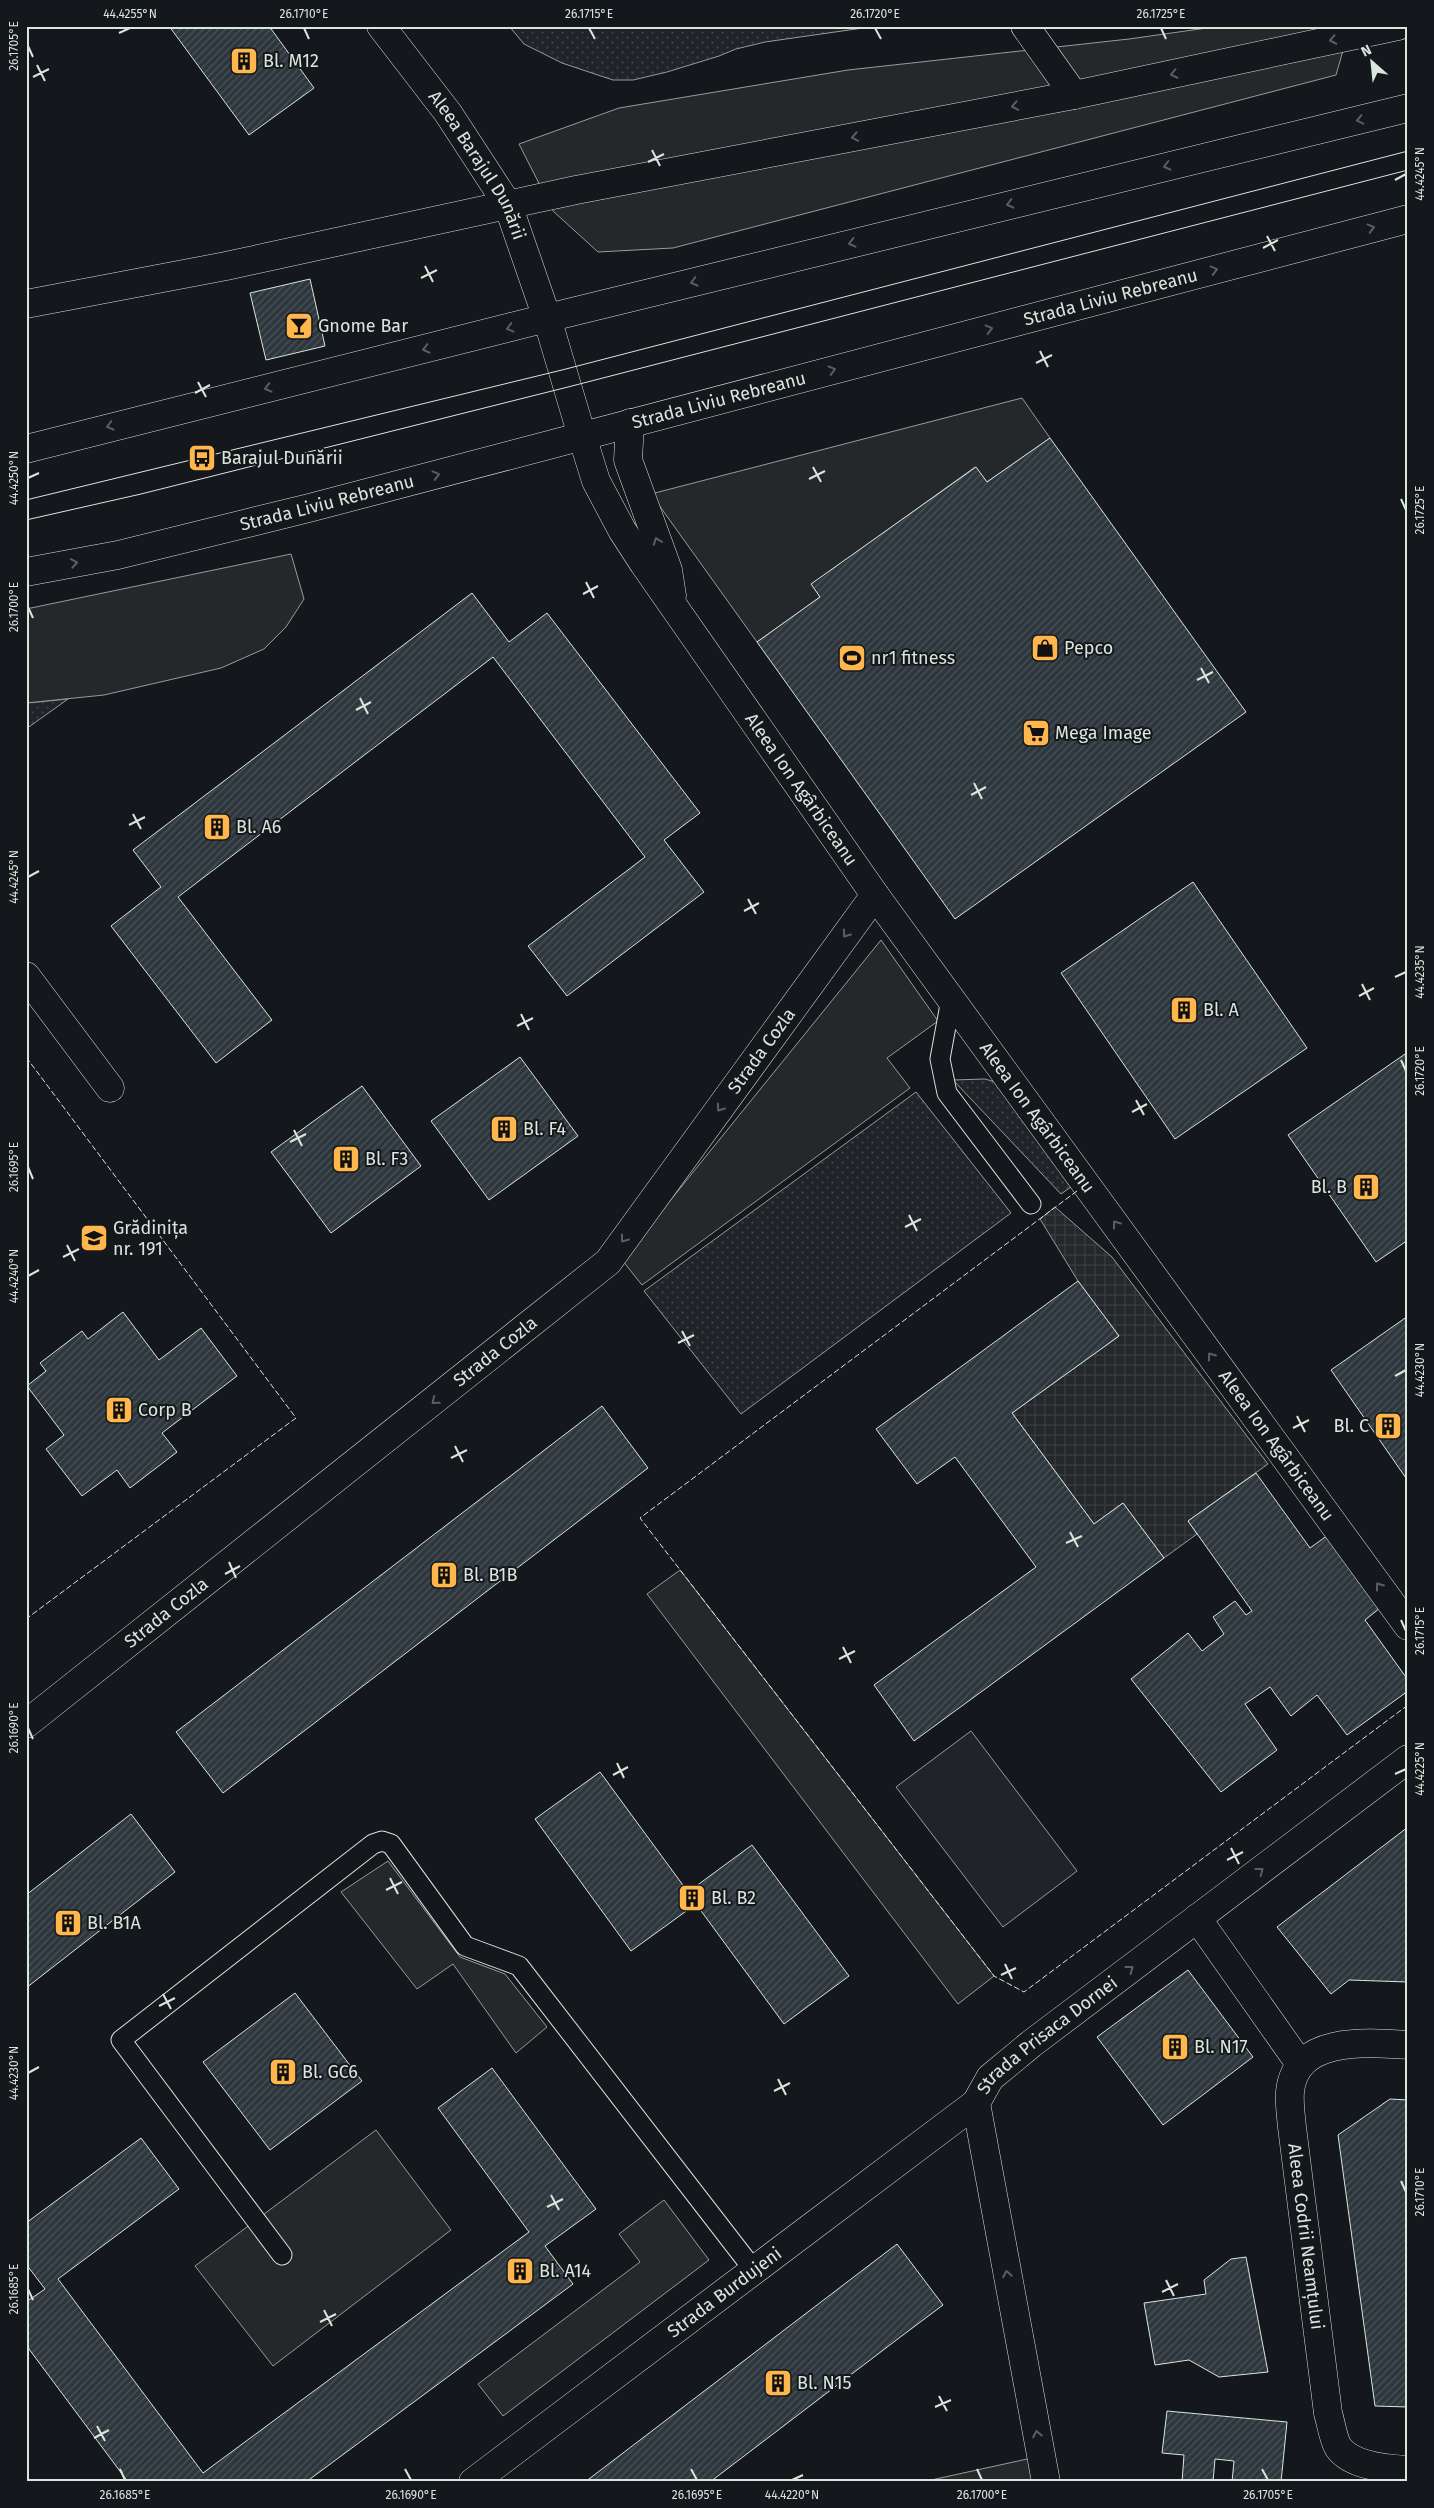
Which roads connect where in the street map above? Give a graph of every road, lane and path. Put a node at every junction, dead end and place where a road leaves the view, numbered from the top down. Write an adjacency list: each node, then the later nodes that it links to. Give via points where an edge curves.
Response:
1 (381, 26): 6 (street, Aleea Barajul Dunării, via 448,113)
2 (1024, 26): 4 (street)
3 (1398, 26): 4 (street, one-way to 4)
4 (1074, 95): 6 (street, one-way to 6)
5 (1408, 108): 9 (street, one-way to 9)
6 (508, 205): 8 (street, via 226,266); 9 (street, Aleea Barajul Dunării)
7 (1408, 219): 10 (street, Strada Liviu Rebreanu, one-way to 7)
8 (26, 304)
9 (547, 318): 11 (street, Aleea Barajul Dunării); 12 (street, one-way to 12)
10 (630, 423): 11 (street, Strada Liviu Rebreanu); 14 (street, Aleea Ion Agârbiceanu, one-way to 10, via 668,570 628,460)
11 (582, 436): 13 (street, Strada Liviu Rebreanu, one-way to 11, via 127,553); 14 (street, Aleea Ion Agârbiceanu, via 596,481 622,530)
12 (26, 449)
13 (26, 572)
14 (673, 605): 15 (street, Aleea Ion Agârbiceanu)
15 (875, 895): 17 (street, Aleea Ion Agârbiceanu); 21 (street, Strada Cozla, one-way to 21, via 608,1262)
16 (26, 976): 18 (street)
17 (951, 999): 19 (lane, via 940,1059 947,1093); 20 (street, Aleea Ion Agârbiceanu, one-way to 17)
18 (110, 1088)
19 (1031, 1204)
20 (1408, 1626)
21 (26, 1724)
22 (1408, 1759): 23 (street, Strada Prisaca Dornei, one-way to 22)
23 (1197, 1918): 25 (street); 26 (street, Strada Prisaca Dornei, one-way to 23, via 990,2078)
24 (1408, 2045): 25 (street, via 1356,2043 1322,2049)
25 (1300, 2064): 29 (street, Aleea Codrii Neamțului, via 1290,2091 1292,2127 1328,2413 1338,2448 1358,2462)
26 (976, 2103): 28 (street, Strada Burdujeni); 31 (street, Strada Prisaca Dornei, one-way to 26)
27 (282, 2255): 28 (lane, via 121,2040 373,1844 382,1841 395,1849 465,1946 519,1966)
28 (753, 2269): 30 (street, Strada Burdujeni)
29 (1408, 2470)
30 (473, 2482)
31 (1046, 2482)

